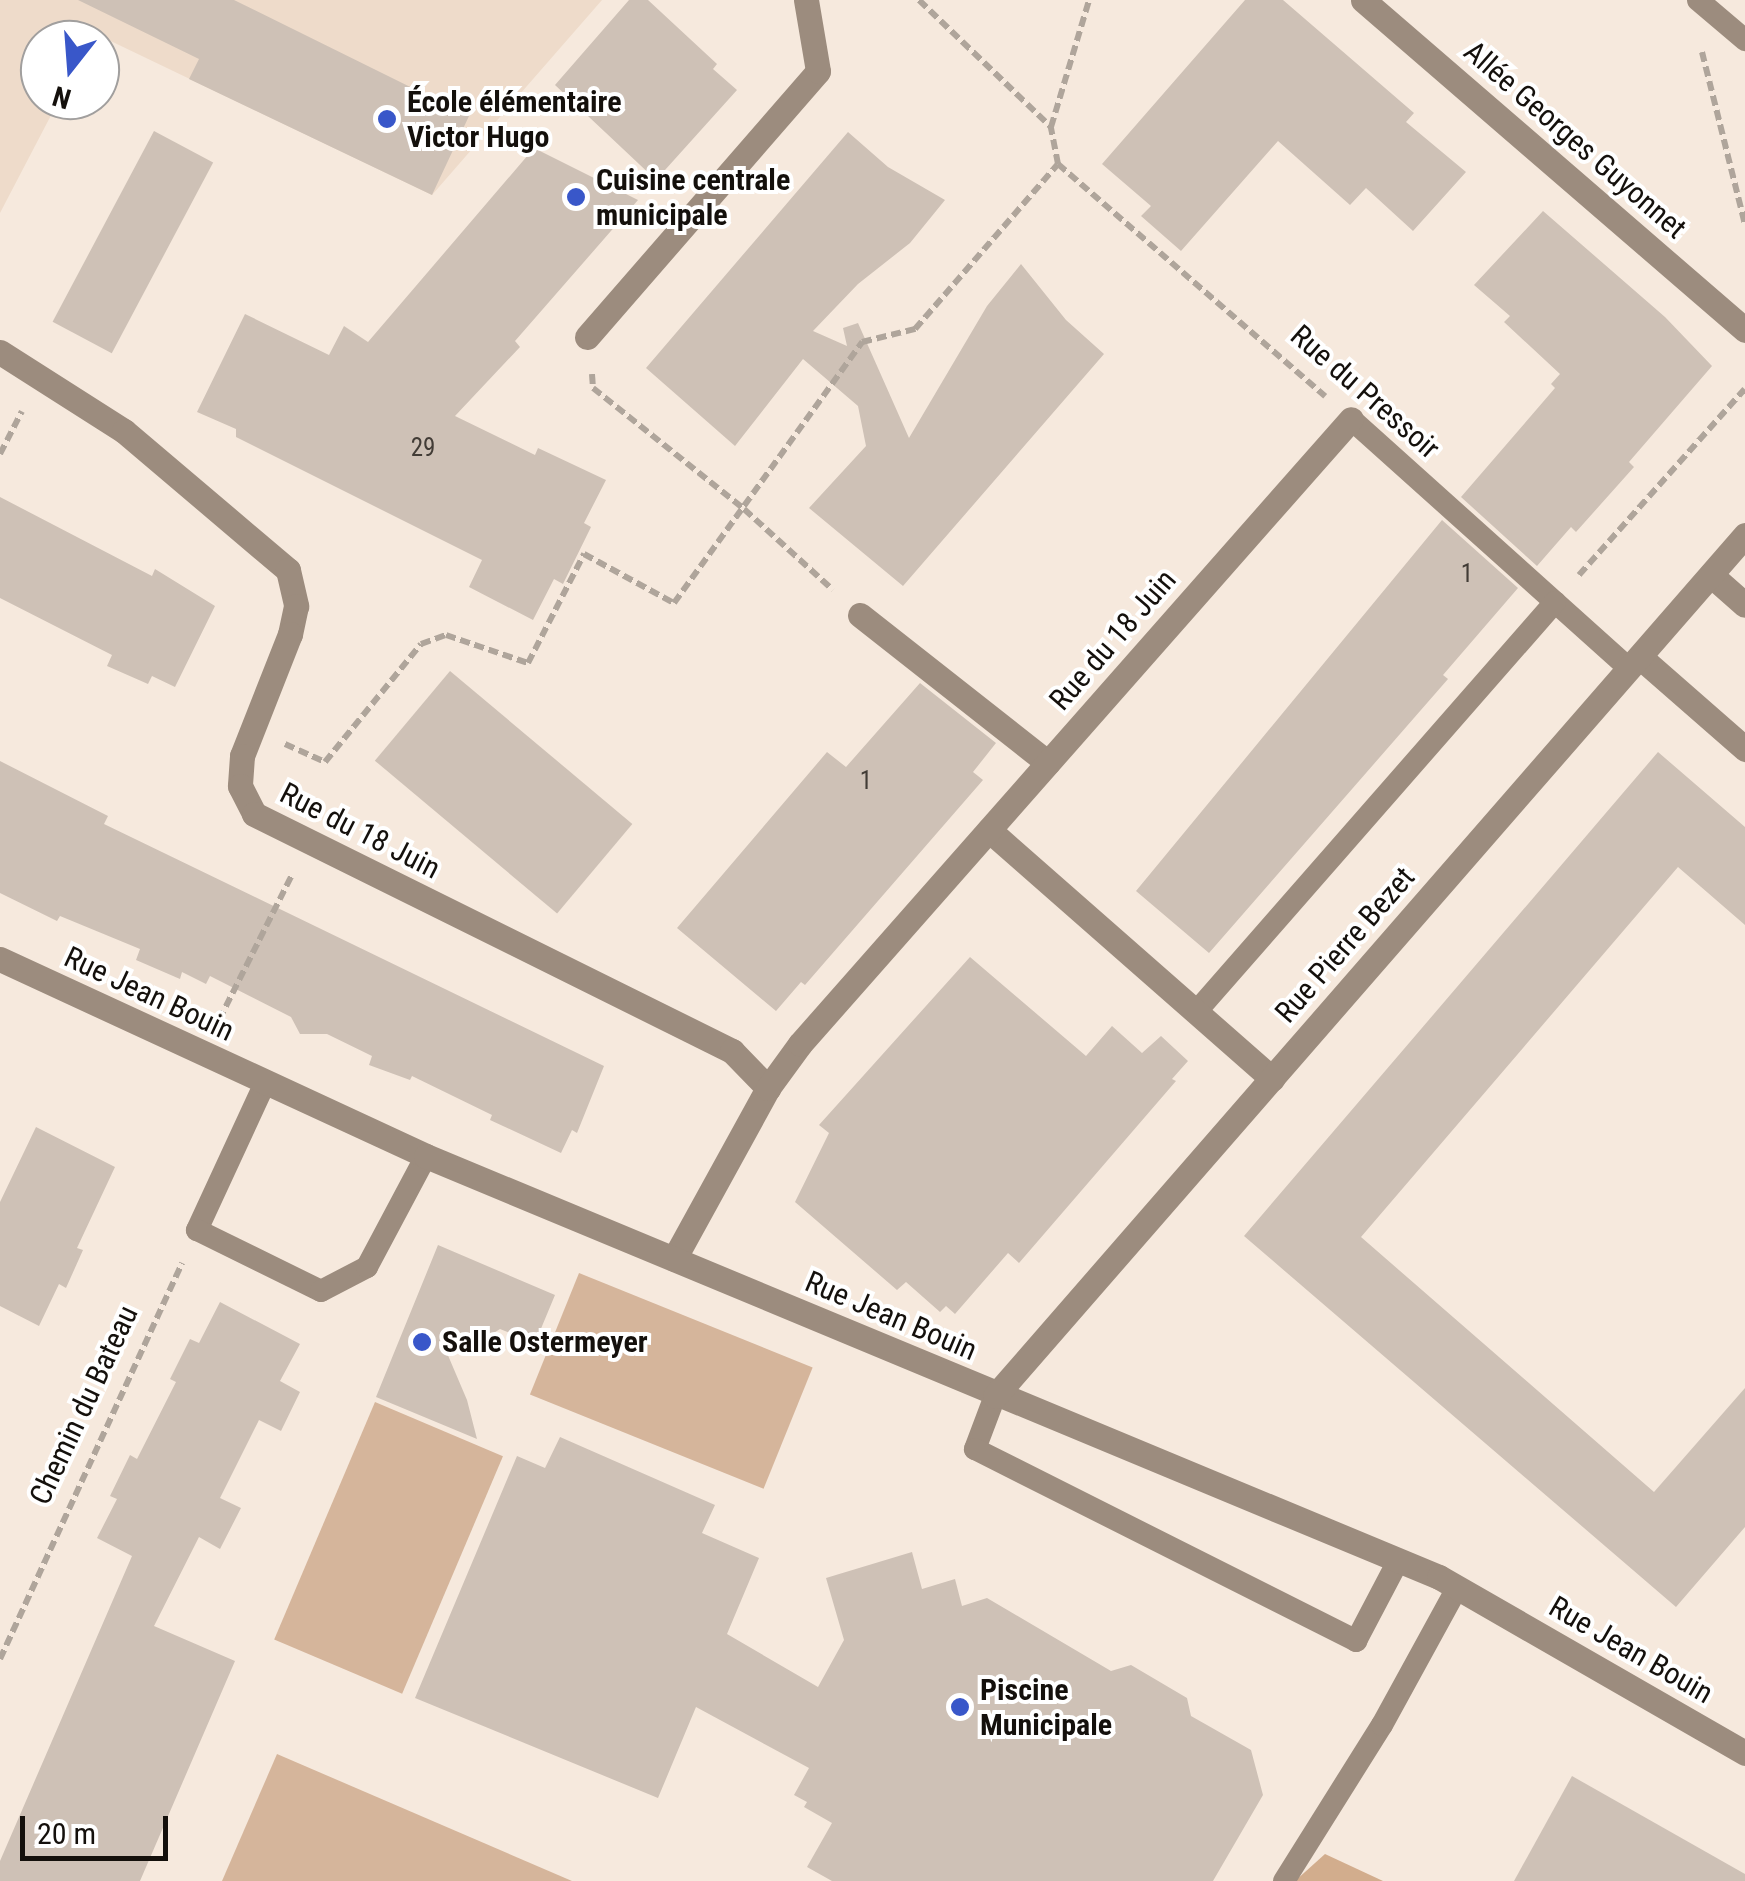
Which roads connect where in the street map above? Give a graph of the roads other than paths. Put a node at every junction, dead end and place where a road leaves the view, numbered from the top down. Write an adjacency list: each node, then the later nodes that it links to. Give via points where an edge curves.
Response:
1 (806, 0): 6 (street, via 818,71)
2 (1364, 0): 5 (street, Allée Georges Guyonnet)
3 (1698, 0): 4 (lane)
4 (1745, 40)
5 (1745, 330)
6 (588, 337)
7 (0, 352): 22 (street, Rue du 18 Juin, via 124,431 288,570 296,606 242,756 240,786 254,814 732,1051)
8 (1351, 419): 11 (lane, Rue du Pressoir); 16 (street, Rue du 18 Juin)
9 (1745, 535): 10 (street, Rue Pierre Bezet)
10 (1711, 574): 12 (street); 14 (street, Rue Pierre Bezet)
11 (1555, 602): 14 (lane, Rue du Pressoir); 19 (lane)
12 (1745, 605)
13 (860, 614): 16 (street)
14 (1634, 663): 15 (street); 20 (street, Rue Pierre Bezet)
15 (1745, 749)
16 (1048, 763): 17 (street, Rue du 18 Juin)
17 (989, 830): 19 (street); 22 (street, Rue du 18 Juin)
18 (0, 959): 21 (street, Rue Jean Bouin)
19 (1196, 1012): 20 (street)
20 (1272, 1079): 25 (street, Rue Pierre Bezet)
21 (264, 1085): 23 (street, Rue Jean Bouin); 23 (lane, via 197,1230 320,1291 367,1267)
22 (768, 1088): 24 (street, Rue du 18 Juin)
23 (426, 1156): 24 (street, Rue Jean Bouin)
24 (674, 1259): 25 (street, Rue Jean Bouin)
25 (995, 1396): 26 (street, Rue Jean Bouin); 26 (lane, via 975,1449 1356,1641)
26 (1398, 1561): 27 (street, Rue Jean Bouin)
27 (1457, 1588): 28 (street, Rue Jean Bouin); 29 (lane, via 1382,1725)
28 (1745, 1753)
29 (1284, 1881)

